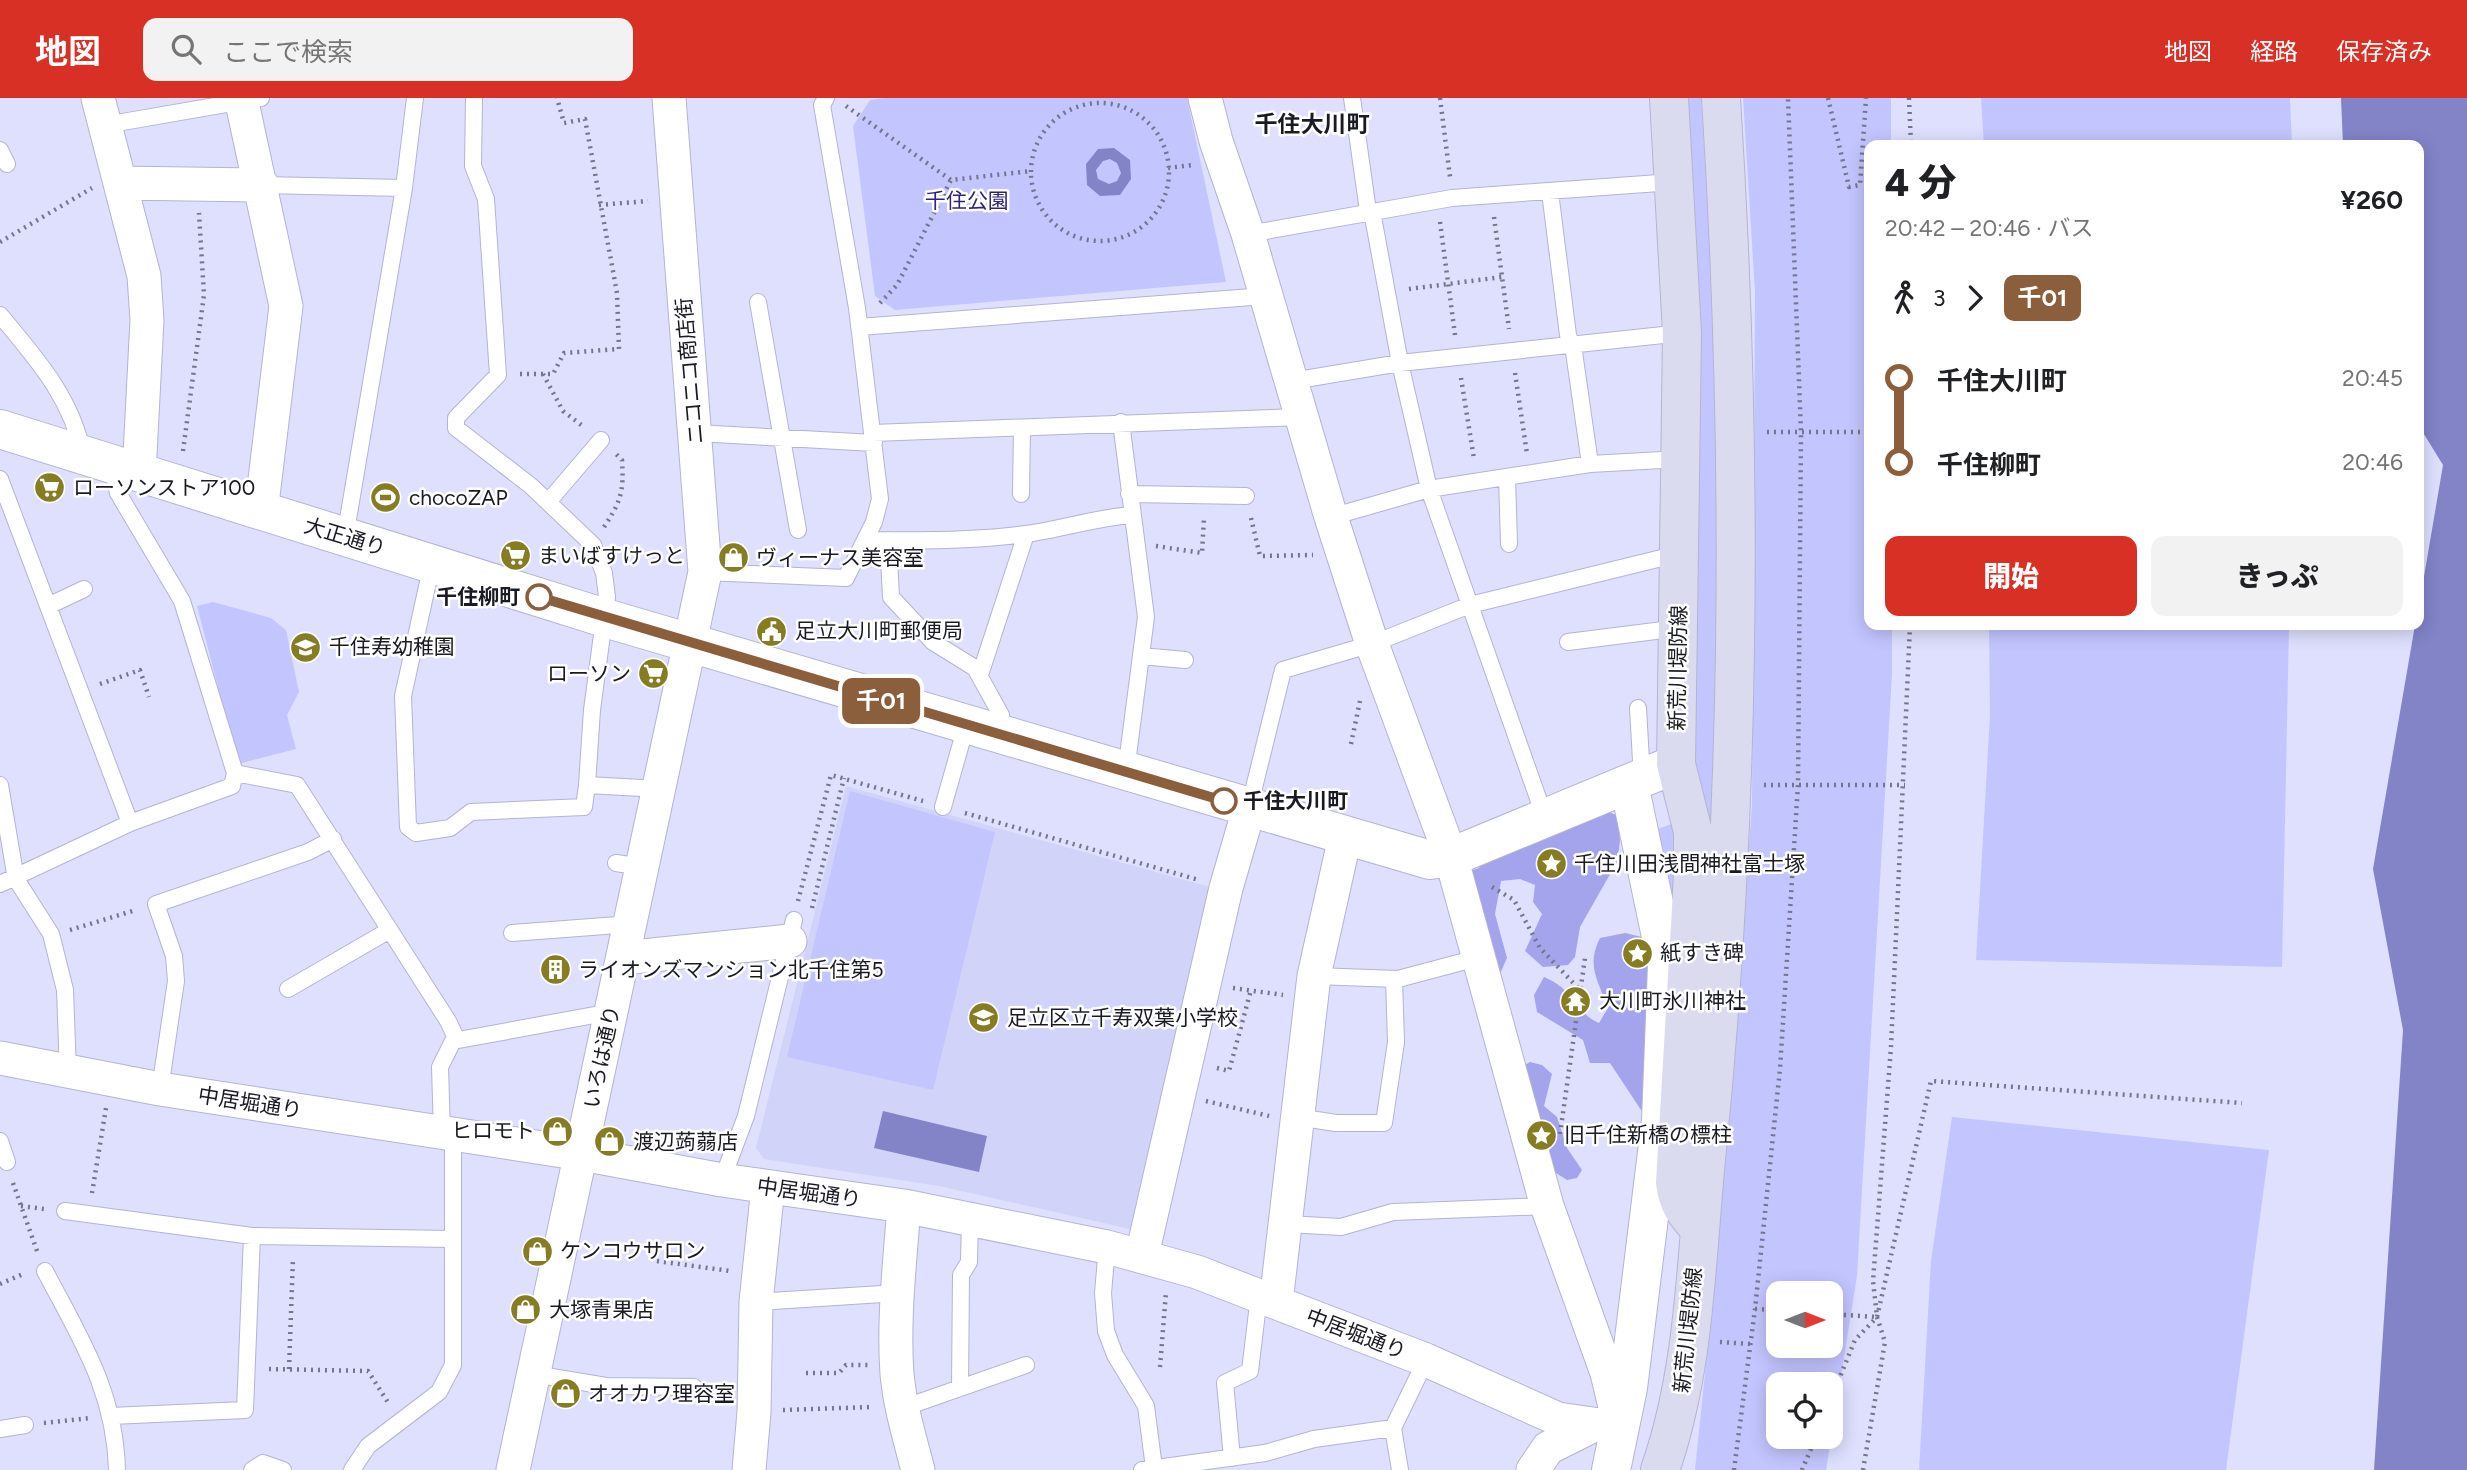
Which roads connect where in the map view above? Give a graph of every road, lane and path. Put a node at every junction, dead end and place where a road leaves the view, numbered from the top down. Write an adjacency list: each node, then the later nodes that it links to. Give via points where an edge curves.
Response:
1 (415, 98): 25 (lane)
2 (474, 98): 47 (lane, via 473,166 486,199)
3 (557, 98): 30 (path, via 564,123 585,119)
4 (670, 98): 28 (street, ニコニコ商店街)
5 (826, 98): 40 (lane, via 822,105)
6 (1205, 98): 32 (street)
7 (1352, 98): 31 (lane)
8 (1440, 98): 29 (path)
9 (1668, 98): 22 (main road, 新荒川堤防線)
10 (1721, 98): 165 (main road, 新荒川堤防線, via 1736,432 1731,771 1723,971)
11 (1788, 98): 53 (path)
12 (1828, 98): 13 (path, via 1849,187 1860,185)
13 (1866, 98)
14 (1909, 98): 18 (path)
15 (248, 99): 17 (lane); 24 (street)
16 (844, 105): 21 (path)
17 (102, 111): 20 (street)
18 (1911, 140)
19 (1031, 172): 19 (path, via 1032,187 1054,223 1074,236 1104,242 1140,229 1163,202 1169,178 1166,152 1156,130 1134,111 1104,102 1072,108 1053,121 1035,148); 21 (path)
20 (118, 178): 23 (street); 33 (path); 61 (street, via 144,276 147,320)
21 (951, 180): 40 (path, via 897,285)
22 (1673, 182): 26 (lane); 41 (main road, 新荒川堤防線)
23 (198, 184): 24 (street); 66 (path, via 204,295)
24 (262, 185): 25 (lane); 73 (street, via 286,306)
25 (404, 188): 78 (lane)
26 (1550, 192): 27 (lane); 42 (lane)
27 (1492, 195): 29 (lane); 34 (path)
28 (677, 199): 30 (path); 55 (street, ニコニコ商店街)
29 (1445, 199): 31 (lane); 35 (path)
30 (599, 205): 46 (path, via 617,293 618,349 564,353 553,374)
31 (1368, 211): 32 (lane); 36 (lane)
32 (1248, 234): 37 (street)
33 (0, 242)
34 (1502, 277): 35 (path); 43 (path)
35 (1448, 283): 36 (path); 44 (path)
36 (1387, 292): 45 (lane)
37 (1265, 296): 40 (lane); 48 (street)
38 (758, 302): 57 (lane)
39 (0, 315): 61 (lane, via 53,378 79,434)
40 (859, 327): 56 (lane)
41 (1682, 333): 42 (lane); 59 (main road, 新荒川堤防線)
42 (1571, 344): 43 (lane); 60 (lane)
43 (1511, 351): 44 (lane); 62 (path)
44 (1458, 356): 45 (lane); 65 (path)
45 (1400, 363): 48 (lane); 67 (lane)
46 (543, 374): 47 (path); 58 (path, via 563,411)
47 (498, 375): 72 (lane, via 456,418 456,428)
48 (1292, 381): 49 (street)
49 (1300, 417): 50 (lane); 75 (street)
50 (1121, 422): 51 (lane); 69 (lane)
51 (1021, 428): 56 (lane); 68 (lane)
52 (0, 429): 61 (street, 大正通り)
53 (1801, 432): 54 (path); 111 (path)
54 (1864, 432)
55 (696, 433): 57 (lane); 87 (street, ニコニコ商店街)
56 (873, 438): 57 (lane); 79 (lane, via 880,499)
57 (783, 439): 76 (lane)
58 (601, 440): 72 (lane); 83 (path, via 622,460 624,485 620,502)
59 (1680, 459): 60 (lane); 85 (main road, 新荒川堤防線)
60 (1590, 464): 62 (lane)
61 (111, 465): 66 (street, 大正通り); 106 (lane, via 118,492 182,601)
62 (1530, 473): 63 (lane)
63 (1507, 477): 65 (lane); 82 (lane)
64 (0, 479): 90 (lane)
65 (1477, 482): 67 (lane)
66 (178, 486): 73 (street, 大正通り)
67 (1429, 489): 75 (lane); 89 (lane)
68 (1021, 495)
69 (1129, 495): 70 (lane); 74 (lane)
70 (1205, 496): 71 (lane); 81 (path, via 1202,553)
71 (1246, 496): 84 (path, via 1260,556)
72 (548, 502): 83 (lane)
73 (261, 512): 78 (street, 大正通り)
74 (1131, 515): 77 (lane); 81 (lane)
75 (1331, 517): 84 (street)
76 (798, 530)
77 (1026, 534): 80 (lane, via 974,540); 99 (lane)
78 (345, 537): 86 (street, 大正通り)
79 (866, 540): 80 (lane); 87 (lane, via 846,578)
80 (888, 540): 99 (lane, via 891,597 933,642)
81 (1137, 543): 97 (lane, via 1146,617)
82 (1508, 544)
83 (593, 545): 91 (lane, via 604,573)
84 (1343, 554): 96 (street)
85 (1680, 554): 89 (lane); 92 (main road, 新荒川堤防線)
86 (432, 564): 91 (street, 大正通り); 110 (lane, via 403,696 408,827 416,833 450,828 471,812 584,807)
87 (705, 572): 95 (street, ニコニコ商店街)
88 (84, 589): 90 (lane)
89 (1470, 605): 96 (lane); 116 (lane)
90 (48, 606): 100 (lane)
91 (605, 618): 95 (street, 大正通り); 110 (lane)
92 (1679, 628): 94 (lane); 107 (main road, 新荒川堤防線)
93 (1910, 630): 112 (path)
94 (1568, 642)
95 (691, 643): 103 (street, 大正通り); 113 (street, いろは通り)
96 (1372, 644): 115 (lane, via 1283,670); 122 (street)
97 (1142, 656): 98 (lane); 105 (lane)
98 (1185, 660)
99 (980, 675): 104 (lane, via 1001,715)
100 (80, 691): 101 (path, via 140,670); 117 (lane)
101 (149, 697)
102 (1638, 708): 107 (lane)
103 (966, 726): 104 (street, 大正通り); 114 (lane)
104 (1003, 737): 105 (street, 大正通り)
105 (1126, 771): 115 (street, 大正通り)
106 (235, 773): 117 (lane, via 232,786); 120 (lane, via 297,785)
107 (1649, 775): 116 (street); 118 (main road, 新荒川堤防線); 121 (street)
108 (845, 778): 114 (path); 127 (path); 130 (path, via 831,775)
109 (0, 785): 123 (lane)
110 (587, 785): 113 (lane)
111 (1798, 785): 112 (path); 177 (path, via 1780,1069)
112 (1905, 785): 180 (path, via 1891,1061 1873,1281)
113 (660, 789): 128 (street, いろは通り, via 630,865)
114 (943, 807): 125 (path)
115 (1249, 808): 119 (street, 大正通り); 125 (street)
116 (1545, 818): 122 (street)
117 (130, 823): 123 (lane, via 26,870)
118 (1693, 832): 121 (street, via 1683,815 1666,808 1651,814); 165 (main road, 新荒川堤防線, via 1675,1182 1685,1214)
119 (1345, 838): 122 (street, 大正通り); 137 (street)
120 (332, 839): 126 (lane, via 308,852); 129 (lane)
121 (1643, 841): 197 (street, via 1667,965 1662,1094 1628,1388)
122 (1453, 865): 134 (street); 140 (path, via 1514,900 1540,948)
123 (16, 879): 124 (lane); 132 (lane)
124 (0, 884)
125 (1226, 888): 141 (street)
126 (156, 904): 132 (path); 148 (lane, via 174,956 176,981)
127 (810, 913)
128 (631, 923): 131 (lane); 133 (street, いろは通り)
129 (388, 930): 138 (lane); 143 (lane)
130 (792, 930): 133 (street); 157 (lane, via 746,1116)
131 (512, 933)
132 (51, 936): 146 (lane, via 65,990)
133 (623, 958): 142 (street, いろは通り)
134 (1477, 958): 136 (lane); 160 (street)
135 (1585, 958): 140 (path)
136 (1394, 979): 137 (lane); 151 (lane, via 1396,1042 1384,1123)
137 (1313, 988): 139 (path); 151 (street)
138 (288, 989)
139 (1251, 990): 141 (path, via 1237,987); 145 (path, via 1229,1071)
140 (1581, 990): 153 (path)
141 (1201, 997): 145 (street)
142 (611, 1012): 143 (lane); 155 (street, いろは通り)
143 (457, 1040): 152 (lane, via 440,1068)
144 (0, 1058): 146 (street, 中居堀通り)
145 (1186, 1062): 149 (street)
146 (68, 1072): 147 (street, 中居堀通り)
147 (110, 1080): 148 (street, 中居堀通り); 162 (path)
148 (160, 1089): 152 (street, 中居堀通り)
149 (1178, 1095): 151 (path); 170 (street)
150 (2242, 1103): 180 (path, via 1931,1081)
151 (1297, 1120): 164 (street)
152 (448, 1133): 155 (street, 中居堀通り); 168 (lane)
153 (1560, 1136)
154 (0, 1141): 156 (lane)
155 (582, 1154): 157 (street, 中居堀通り); 189 (street, いろは通り)
156 (7, 1162): 173 (path)
157 (722, 1180): 158 (street, 中居堀通り)
158 (768, 1187): 159 (street, 中居堀通り); 174 (street)
159 (904, 1206): 163 (street, 中居堀通り); 175 (street)
160 (1547, 1206): 164 (lane, via 1393,1212 1341,1227); 197 (street, via 1608,1376)
161 (65, 1211): 162 (lane)
162 (88, 1214): 166 (lane)
163 (970, 1219): 169 (street, 中居堀通り); 191 (lane, via 969,1262 961,1275)
164 (1287, 1224): 176 (street)
165 (1699, 1228): 200 (main road, 新荒川堤防線, via 1682,1396)
166 (252, 1236): 167 (lane); 185 (lane)
167 (294, 1236): 168 (lane); 186 (path)
168 (453, 1239): 195 (lane, via 453,1365 439,1392)
169 (1107, 1247): 170 (street, 中居堀通り); 204 (lane, via 1103,1293 1107,1331 1115,1354 1146,1406)
170 (1142, 1255): 172 (street, 中居堀通り)
171 (657, 1261): 174 (path)
172 (1174, 1265): 176 (street, 中居堀通り); 184 (path, via 1166,1286)
173 (45, 1271): 194 (lane, via 102,1381)
174 (758, 1288): 175 (lane); 193 (street)
175 (898, 1293): 182 (street)
176 (1268, 1299): 181 (street, 中居堀通り); 202 (lane, via 1250,1371 1226,1383)
177 (1755, 1309): 178 (path); 217 (path)
178 (1766, 1309)
179 (1843, 1315): 180 (path)
180 (1877, 1317): 187 (path, via 1855,1340); 219 (path, via 1885,1342)
181 (1426, 1360): 197 (street, 中居堀通り, via 1558,1419); 198 (lane)
182 (897, 1365): 188 (path, via 846,1365 839,1373); 192 (street)
183 (1026, 1365): 191 (lane)
184 (1160, 1367)
185 (247, 1369): 186 (path); 194 (lane, via 245,1410)
186 (289, 1369): 195 (path, via 368,1371)
187 (1842, 1372)
188 (806, 1373)
189 (534, 1374): 190 (lane, via 606,1386); 209 (street, いろは通り)
190 (694, 1387)
191 (960, 1388): 192 (lane)
192 (902, 1407): 193 (path); 211 (street)
193 (754, 1412): 210 (street)
194 (111, 1416): 196 (path); 205 (lane)
195 (400, 1422): 208 (lane, via 368,1446)
196 (26, 1425): 199 (lane)
197 (1606, 1427): 213 (street, via 1548,1448); 214 (street)
198 (1393, 1428): 202 (lane, via 1314,1439); 212 (lane)
199 (0, 1429)
200 (1674, 1431): 215 (main road, 新荒川堤防線); 216 (main road, 新荒川堤防線)
201 (1811, 1449): 218 (path)
202 (1232, 1458): 203 (lane)
203 (1199, 1466): 204 (lane)
204 (1148, 1469)
205 (117, 1470)
206 (252, 1470): 207 (lane, via 263,1463)
207 (283, 1470)
208 (352, 1470)
209 (513, 1470)
210 (749, 1470)
211 (918, 1470)
212 (1400, 1470)
213 (1533, 1470)
214 (1611, 1470)
215 (1660, 1470)
216 (1674, 1470)
217 (1734, 1470)
218 (1802, 1470)
219 (1863, 1470)

